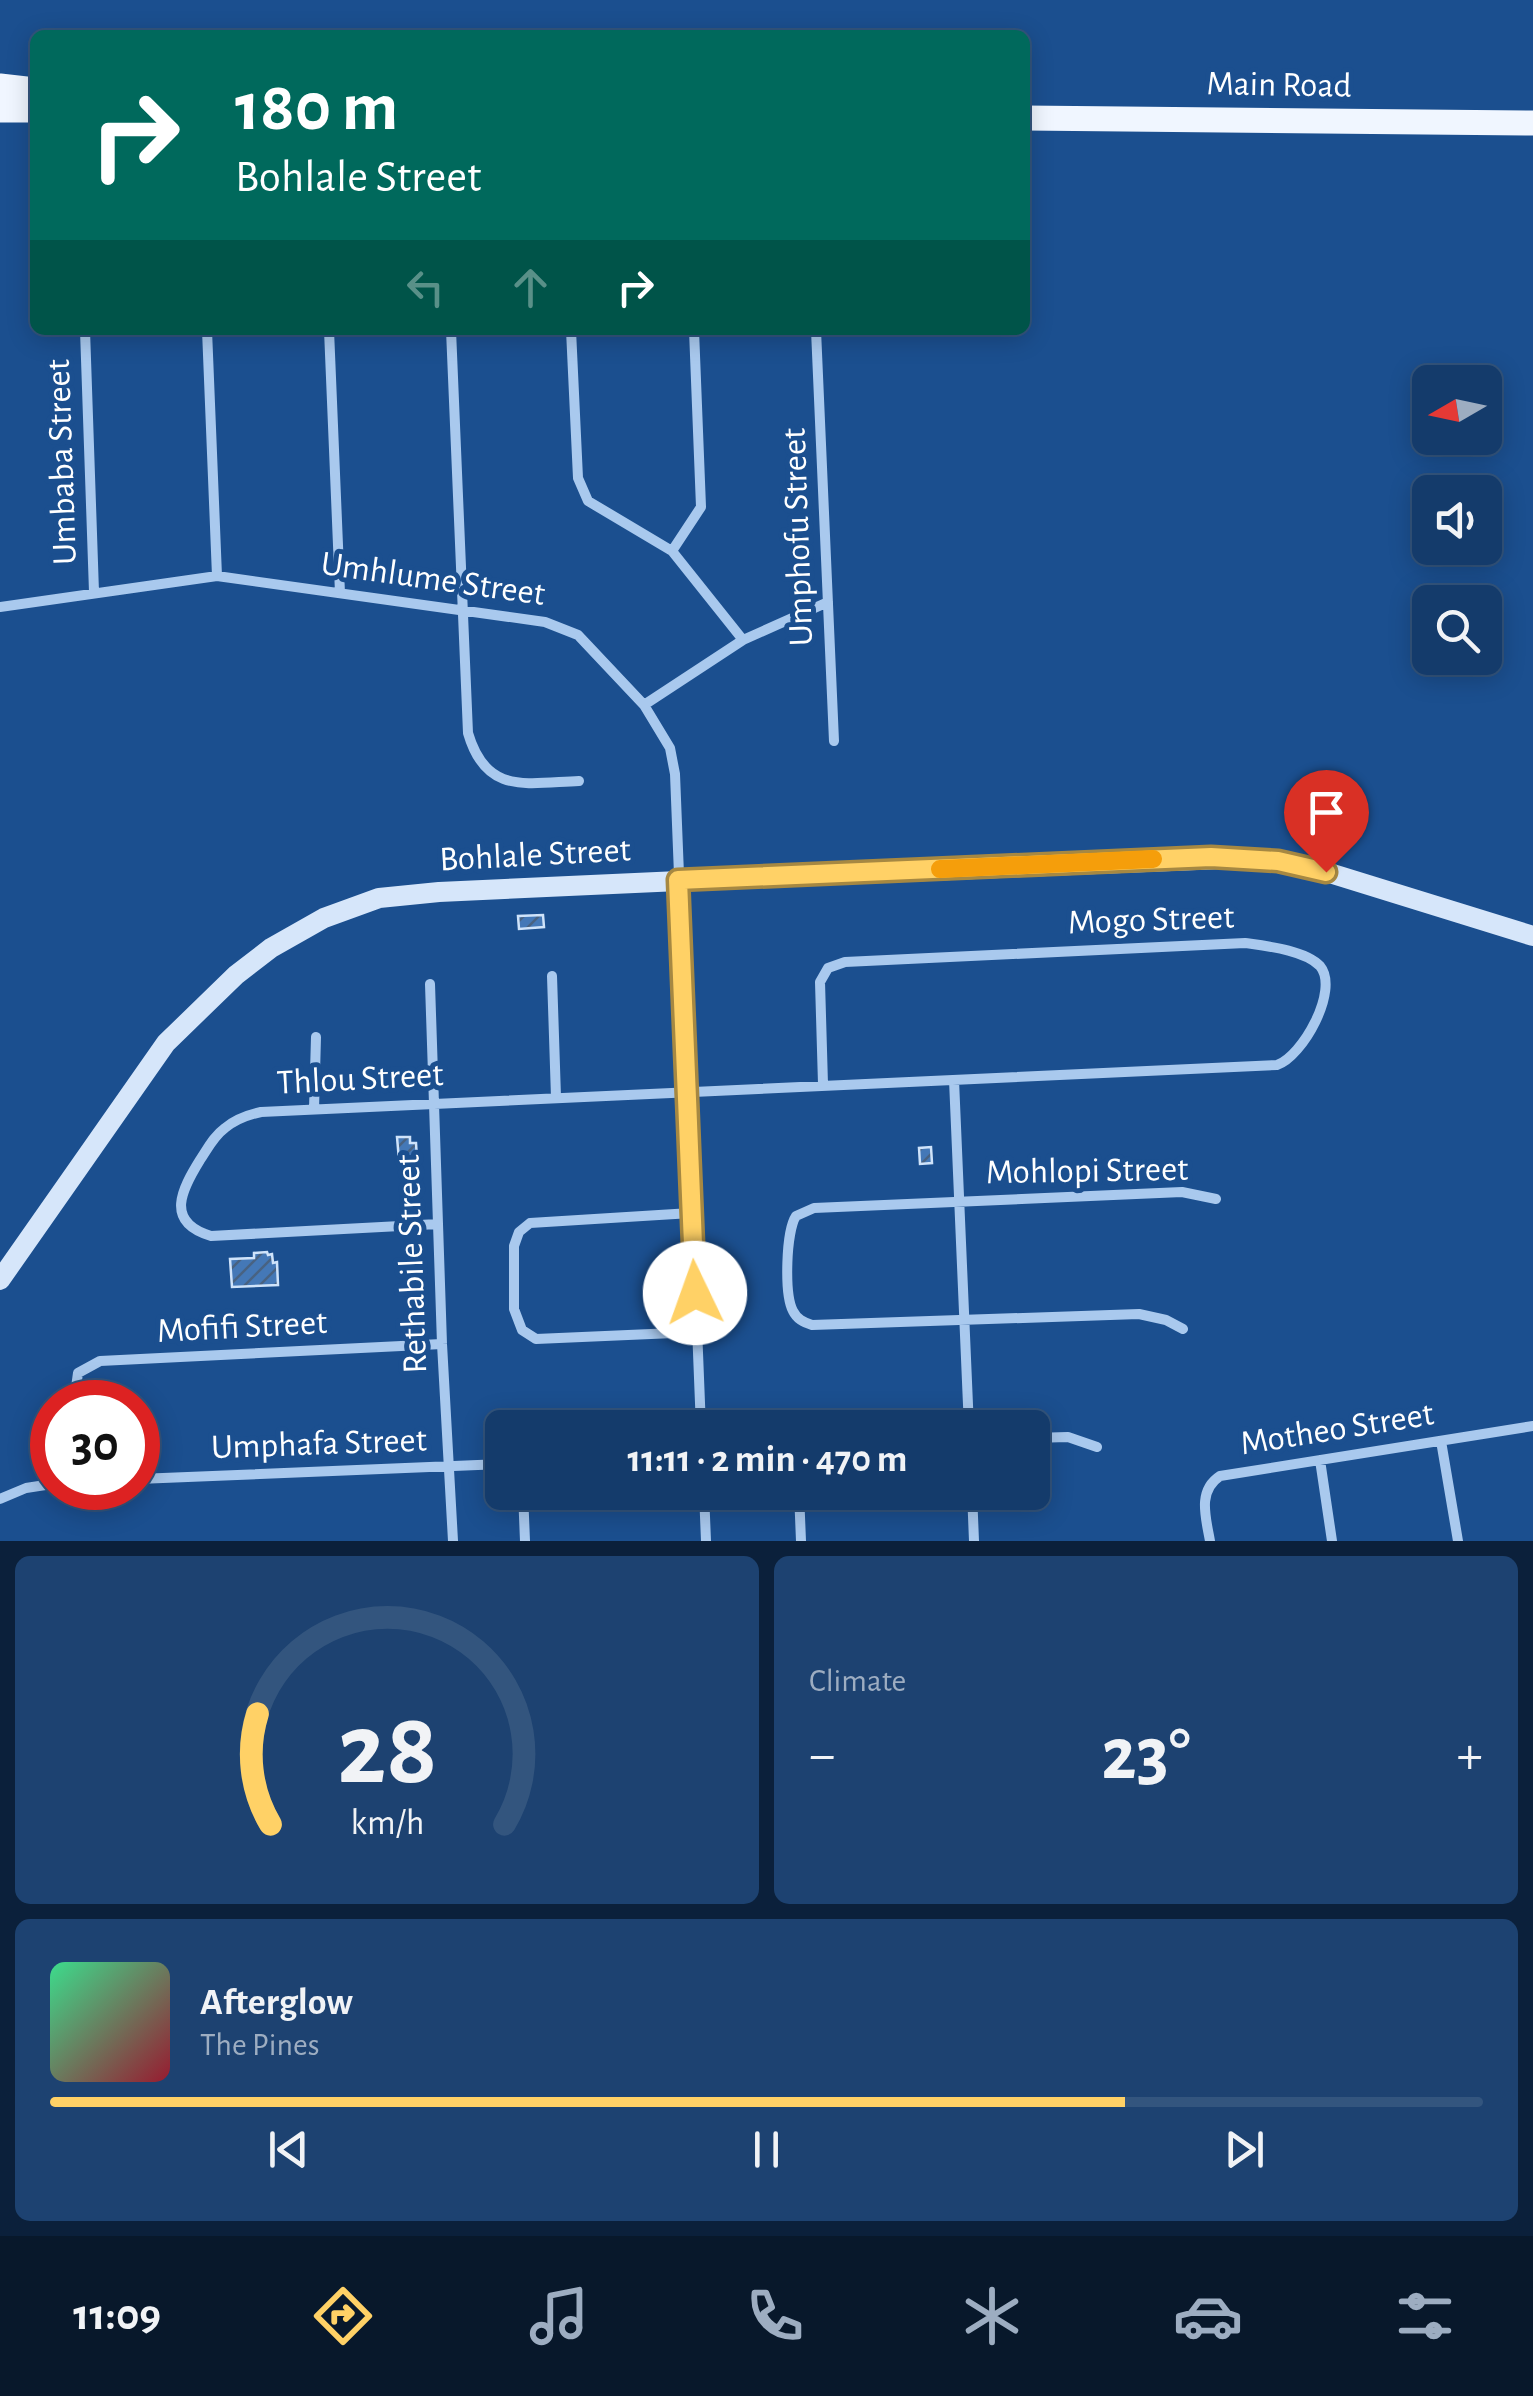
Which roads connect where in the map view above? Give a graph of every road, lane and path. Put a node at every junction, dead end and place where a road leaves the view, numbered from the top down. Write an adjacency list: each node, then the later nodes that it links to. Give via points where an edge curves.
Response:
1 (0, 86): 2 (main road)
2 (30, 89)
3 (0, 110): 4 (main road)
4 (30, 110)
5 (1030, 118): 6 (main road, Main Road)
6 (1533, 123)
7 (85, 335): 16 (street, Umbaba Street)
8 (207, 335): 15 (street)
9 (328, 335): 17 (street)
10 (451, 335): 20 (street)
11 (571, 335): 14 (street, Umphofu Street, via 584,495)
12 (694, 335): 14 (street, via 700,507)
13 (816, 335): 18 (street, Umphofu Street)
14 (672, 551): 21 (street, Umphofu Street)
15 (217, 576): 16 (street, Umhlume Street); 17 (street, Umhlume Street)
16 (94, 592): 19 (street, Umhlume Street)
17 (340, 593): 20 (street, Umhlume Street)
18 (828, 602): 21 (street); 23 (street, Umphofu Street)
19 (0, 608)
20 (464, 611): 22 (street, Umhlume Street, via 565,628); 24 (street, via 474,755 501,780)
21 (744, 640): 22 (street)
22 (644, 705): 25 (street, Umhlume Street, via 674,760)
23 (834, 741)
24 (579, 781)
25 (678, 880): 26 (street, Bohlale Street, via 1246,858 1307,866); 32 (street, Umhlume Street); 40 (street, Bohlale Street, via 380,898 293,933 236,975 166,1043)
26 (1533, 936)
27 (552, 976): 33 (street)
28 (430, 984): 34 (street, Rethabile Street)
29 (316, 1036): 35 (street)
30 (954, 1080): 31 (street, Mogo Street); 31 (street, Mogo Street, via 1283,1063 1305,1042 1325,995 1324,975 1304,957 1245,943 845,962 828,968 820,982); 37 (street)
31 (823, 1084): 32 (street, Mogo Street)
32 (686, 1092): 33 (street, Thlou Street); 38 (street, Umhlume Street)
33 (556, 1097): 34 (street, Thlou Street)
34 (434, 1104): 35 (street, Thlou Street); 39 (street, Rethabile Street)
35 (314, 1109): 39 (street, Thlou Street, via 247,1115 218,1134 182,1190 188,1222 211,1236)
36 (1216, 1199): 37 (street, Mohlopi Street, via 1182,1192)
37 (958, 1200): 41 (street); 41 (street, Mohlopi Street, via 804,1211 788,1234 790,1297 802,1322 824,1327)
38 (691, 1213): 43 (street, Umhlume Street); 43 (street, via 530,1223 514,1246 514,1308 522,1330 536,1340)
39 (438, 1224): 44 (street, Rethabile Street)
40 (0, 1280)
41 (962, 1321): 42 (street, via 1139,1314); 47 (street)
42 (1183, 1329)
43 (696, 1332): 46 (street, Umhlume Street)
44 (442, 1344): 45 (street, Mofifi Street, via 100,1361); 54 (street, Rethabile Street)
45 (77, 1380)
46 (700, 1410)
47 (968, 1410)
48 (1533, 1426): 50 (street, Motheo Street)
49 (1050, 1438): 51 (street)
50 (1441, 1442): 52 (street, Motheo Street); 69 (street)
51 (1096, 1447)
52 (1320, 1460): 67 (street, Motheo Street, via 1230,1473 1212,1482 1205,1499); 68 (street)
53 (485, 1465): 54 (street, Umphafa Street)
54 (449, 1466): 55 (street, Umphafa Street); 62 (street, Rethabile Street)
55 (160, 1479)
56 (30, 1487): 57 (street)
57 (0, 1499)
58 (524, 1510): 63 (street)
59 (705, 1510): 64 (street)
60 (799, 1510): 65 (street)
61 (973, 1510): 66 (street)
62 (453, 1541)
63 (525, 1541)
64 (706, 1541)
65 (800, 1541)
66 (974, 1541)
67 (1210, 1541)
68 (1332, 1541)
69 (1458, 1541)

